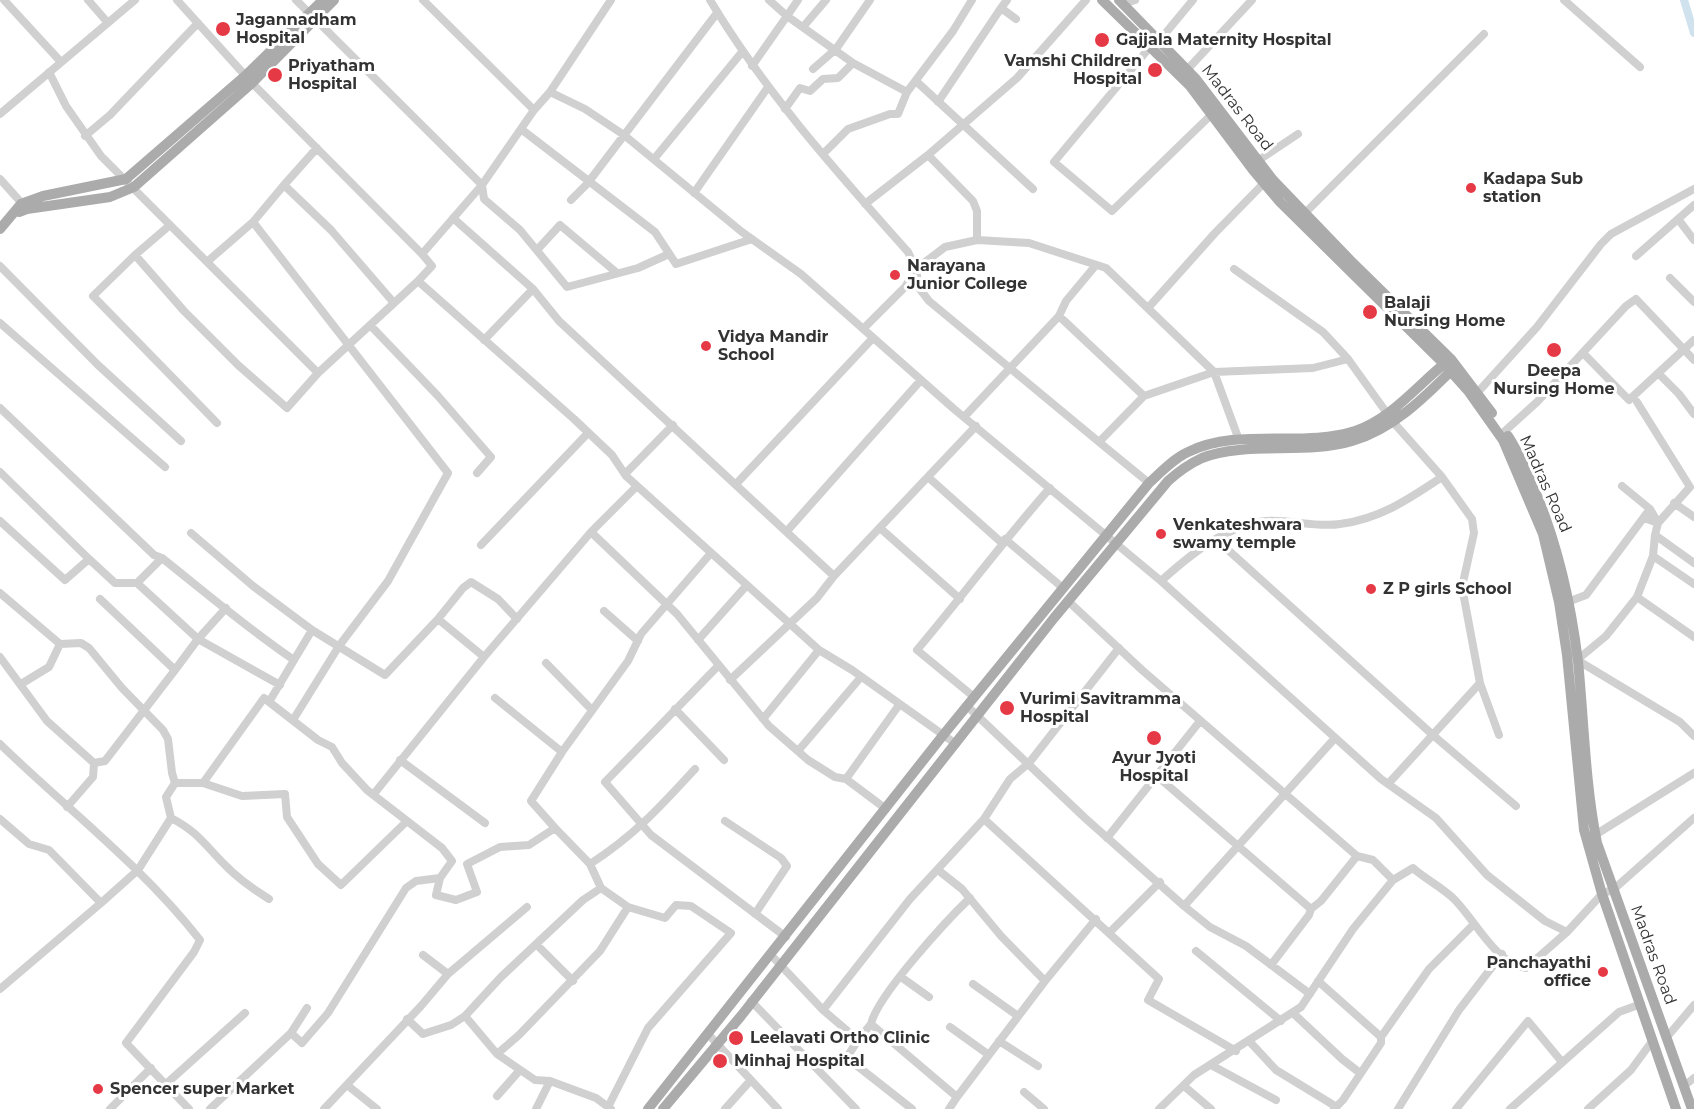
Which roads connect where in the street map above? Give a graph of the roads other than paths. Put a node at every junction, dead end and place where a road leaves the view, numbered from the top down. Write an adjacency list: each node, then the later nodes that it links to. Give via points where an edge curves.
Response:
1 (4, 0): 36 (street)
2 (88, 0): 29 (street)
3 (135, 0): 29 (street)
4 (177, 0): 30 (street)
5 (296, 0): 27 (street)
6 (323, 0): 27 (main road)
7 (334, 0): 27 (main road)
8 (423, 0): 51 (street)
9 (611, 0): 46 (street)
10 (710, 0): 25 (street)
11 (769, 0): 26 (street)
12 (798, 0): 26 (street)
13 (826, 0): 31 (street)
14 (870, 0): 34 (street)
15 (972, 0): 44 (street)
16 (1007, 0): 24 (street)
17 (1086, 0): 53 (street, via 1017,78)
18 (1102, 0): 33 (main road)
19 (1135, 0): 23 (street)
20 (1192, 0): 33 (street)
21 (1252, 0): 42 (street)
22 (1564, 0): 39 (street)
23 (1121, 2): 33 (main road)
24 (1001, 8): 28 (street); 48 (street)
25 (717, 13): 35 (street); 56 (street)
26 (787, 16): 31 (street); 38 (street)
27 (312, 17): 43 (main road); 68 (street)
28 (1016, 19)
29 (108, 23): 36 (street)
30 (198, 23): 43 (street); 57 (street)
31 (803, 27): 34 (street)
32 (1484, 34): 76 (street)
33 (1155, 44): 42 (main road); 52 (street, via 1054,162 1112,211)
34 (836, 49): 37 (street); 40 (street)
35 (742, 52): 38 (street); 61 (street)
36 (61, 62): 41 (street)
37 (853, 63): 47 (street); 49 (street, via 838,78 823,79 810,91 800,88)
38 (752, 66): 45 (street)
39 (1640, 67)
40 (813, 69)
41 (49, 72): 50 (street); 57 (street)
42 (1184, 73): 52 (main road); 62 (main road, Madras Road)
43 (249, 80): 58 (street); 65 (main road)
44 (916, 82): 47 (street); 48 (street)
45 (768, 87): 49 (street); 71 (street)
46 (550, 92): 51 (street); 56 (street)
47 (907, 92): 59 (street, via 898,114 848,129)
48 (938, 102): 53 (street)
49 (785, 109): 59 (street)
50 (2, 110)
51 (534, 110): 54 (street)
52 (1212, 114): 66 (main road)
53 (963, 124): 60 (street); 69 (street)
54 (521, 129): 64 (street); 68 (street)
55 (1298, 134): 62 (street)
56 (624, 135): 61 (street); 64 (street)
57 (85, 136): 65 (street)
58 (317, 148): 67 (street); 86 (street)
59 (823, 154): 73 (street)
60 (928, 155): 73 (street); 83 (street, via 973,201)
61 (654, 159): 71 (street)
62 (1259, 160): 76 (main road, Madras Road)
63 (0, 179): 75 (street)
64 (589, 180): 72 (street); 87 (street, via 655,232)
65 (130, 183): 75 (main road, via 110,197); 80 (street)
66 (1264, 183): 101 (street); 114 (main road, via 1316,240)
67 (284, 185): 79 (street); 100 (street, via 331,230)
68 (482, 185): 77 (street); 85 (street, via 484,199)
69 (1032, 189)
70 (1694, 189): 120 (street, via 1611,234 1538,327)
71 (694, 193): 82 (street)
72 (572, 200)
73 (865, 204): 93 (street, via 908,252)
74 (1694, 205): 78 (street)
75 (24, 206): 81 (main road)
76 (1305, 213): 114 (main road, Madras Road)
77 (453, 218): 86 (street); 98 (street)
78 (1678, 219): 84 (street); 89 (street)
79 (253, 222): 90 (street); 109 (street)
80 (170, 225): 88 (street); 90 (street)
81 (0, 229)
82 (752, 239): 87 (street, via 676,264); 105 (street, via 801,273)
83 (977, 240): 91 (street, via 1029,243); 93 (street, via 945,247)
84 (1694, 240)
85 (537, 250): 95 (street, via 567,287); 95 (street, via 560,225)
86 (422, 254): 97 (street, via 432,266)
87 (669, 254): 95 (street)
88 (135, 255): 117 (street, via 184,311 287,408); 127 (street, via 93,297)
89 (1636, 256)
90 (208, 261): 117 (street)
91 (1096, 265): 101 (street, via 1106,268); 102 (street, via 1066,301)
92 (0, 266): 133 (street, via 98,365)
93 (916, 269): 105 (street, via 905,287); 115 (street, via 919,288 929,301)
94 (1234, 269): 112 (street, via 1323,332)
95 (617, 273)
96 (1670, 278): 99 (street)
97 (418, 281): 100 (street); 107 (street)
98 (533, 290): 107 (street); 128 (street, via 559,321)
99 (1694, 302)
100 (394, 303): 104 (street)
101 (1148, 308): 116 (street)
102 (1059, 316): 115 (street); 121 (street)
103 (0, 322): 135 (street)
104 (370, 325): 109 (street); 137 (street, via 491,457)
105 (863, 329): 106 (street)
106 (873, 338): 119 (street); 141 (street)
107 (484, 340): 131 (street)
108 (1694, 340): 110 (street)
109 (348, 346): 117 (street); 192 (street, via 448,473 388,581)
110 (1684, 349): 111 (street, via 1636,299); 113 (street); 118 (street)
111 (1584, 354): 118 (street, via 1629,400); 130 (street)
112 (1348, 359): 116 (street, via 1314,368); 126 (street)
113 (1694, 360)
114 (1451, 365): 120 (main road, Madras Road); 126 (main road); 179 (main road, via 1503,440 1544,534)
115 (1010, 369): 125 (street); 134 (street)
116 (1214, 372): 121 (street); 132 (street)
117 (318, 373)
118 (1658, 374): 124 (street)
119 (921, 380): 125 (street); 154 (street)
120 (1478, 392): 130 (main road, Madras Road)
121 (1144, 396): 134 (street)
122 (1637, 402): 143 (street)
123 (0, 408): 165 (street, via 154,555)
124 (1694, 414)
125 (964, 417): 129 (street)
126 (1390, 419): 132 (main road, via 1334,435); 140 (street); 161 (main road, via 1348,442 1203,458 1168,481)
127 (218, 423)
128 (673, 425): 138 (street); 141 (street)
129 (976, 426): 139 (street); 146 (street)
130 (1504, 431): 179 (main road, Madras Road, via 1553,536)
131 (588, 433): 138 (street, via 612,455); 162 (street)
132 (1239, 440): 142 (main road, via 1186,453)
133 (181, 441)
134 (1099, 442): 142 (street)
135 (165, 467)
136 (0, 472): 166 (street)
137 (477, 473)
138 (625, 474): 144 (street)
139 (928, 477): 153 (street); 160 (street)
140 (1442, 477): 159 (street, via 1397,508 1339,524 1267,521 1236,528); 204 (street, via 1472,519 1474,533 1462,587)
141 (737, 483): 154 (street)
142 (1149, 483): 157 (main road)
143 (1692, 485): 147 (street)
144 (637, 486): 155 (street); 163 (street)
145 (1622, 486): 148 (street)
146 (1050, 488): 157 (street); 160 (street)
147 (1674, 503): 149 (street); 152 (street)
148 (1650, 509): 150 (street); 152 (street)
149 (1694, 516)
150 (1644, 518): 152 (street); 179 (street, via 1586,595)
151 (0, 521): 166 (street, via 65,580)
152 (1658, 523): 158 (street)
153 (880, 528): 168 (street); 176 (street)
154 (787, 531): 168 (street)
155 (591, 532): 180 (street); 184 (street)
156 (191, 533): 186 (street)
157 (1107, 534): 161 (street); 173 (main road)
158 (1655, 535): 164 (street); 167 (street)
159 (1217, 540): 169 (street, via 1194,551); 220 (street)
160 (1003, 541): 173 (street); 176 (street)
161 (1116, 542): 169 (street); 178 (main road)
162 (481, 545)
163 (711, 553): 172 (street); 180 (street)
164 (1653, 556): 171 (street); 175 (street)
165 (162, 558): 170 (street); 181 (street)
166 (89, 559): 170 (street, via 116,584)
167 (1694, 563)
168 (834, 576): 185 (street)
169 (1161, 581): 222 (street)
170 (137, 583): 188 (street)
171 (1694, 584)
172 (747, 585): 185 (street); 190 (street)
173 (1063, 588): 209 (main road)
174 (0, 593): 191 (street)
175 (1637, 597): 187 (street); 198 (street, via 1606,636)
176 (960, 598): 209 (street, via 917,650)
177 (100, 599): 201 (street)
178 (1068, 602): 193 (street); 214 (main road)
179 (1564, 603): 198 (main road, Madras Road); 264 (main road, via 1584,830)
180 (666, 604): 189 (street); 190 (street)
181 (226, 608): 188 (street); 197 (street, via 247,628)
182 (604, 611): 189 (street)
183 (438, 619): 184 (street, via 471,582 498,599); 192 (street, via 385,675); 196 (street)
184 (517, 619): 196 (street)
185 (789, 625): 194 (street); 203 (street)
186 (312, 630): 192 (street); 197 (street)
187 (1694, 637)
188 (198, 639): 201 (street); 206 (street)
189 (638, 640): 212 (street, via 628,661)
190 (698, 640): 200 (street)
191 (60, 644): 205 (street, via 49,667); 213 (street, via 81,643 89,648)
192 (339, 646): 216 (street)
193 (1119, 648): 217 (street); 230 (street)
194 (819, 650): 202 (street); 215 (street)
195 (0, 657): 205 (street)
196 (484, 657): 227 (street)
197 (294, 660): 206 (street)
198 (1577, 660): 221 (street, via 1680,722); 252 (main road, Madras Road)
199 (546, 663): 212 (street)
200 (718, 666): 203 (street); 211 (street)
201 (175, 670): 213 (street)
202 (861, 677): 210 (street); 226 (street)
203 (730, 680): 215 (street)
204 (1480, 683): 219 (street); 220 (street)
205 (21, 684): 229 (street, via 47,721)
206 (280, 685): 208 (street)
207 (495, 698): 225 (street)
208 (269, 702): 216 (street); 236 (street, via 264,698)
209 (970, 702): 214 (street); 218 (main road)
210 (899, 705): 218 (street); 234 (street)
211 (675, 709): 228 (street); 250 (street, via 605,782)
212 (592, 710): 225 (street)
213 (144, 711): 229 (street, via 105,761); 235 (street, via 168,739)
214 (978, 716): 224 (main road); 230 (street)
215 (763, 719): 226 (street)
216 (293, 720): 239 (street, via 332,747 342,763)
217 (1200, 721): 233 (street); 238 (street)
218 (944, 734): 224 (street); 242 (main road)
219 (1499, 735)
220 (1434, 736): 237 (street); 240 (street)
221 (1694, 736)
222 (1335, 738): 237 (street); 238 (street)
223 (0, 744): 241 (street)
224 (956, 744): 283 (main road)
225 (562, 752): 251 (street, via 531,801)
226 (798, 752): 234 (street, via 835,777)
227 (400, 760): 239 (street); 249 (street)
228 (724, 760)
229 (94, 763): 241 (street, via 93,777)
230 (1029, 763): 246 (street, via 1010,779); 253 (street)
231 (695, 769): 250 (street)
232 (1694, 773): 252 (street)
233 (1156, 776): 253 (street); 254 (street)
234 (846, 779): 242 (street)
235 (175, 783): 236 (street); 243 (street, via 166,797)
236 (203, 783): 247 (street, via 242,796 285,794 287,817 318,864 341,885)
237 (1388, 784): 276 (street, via 1436,818 1486,875 1545,921)
238 (1285, 793): 254 (street); 255 (street)
239 (374, 795): 247 (street)
240 (1516, 806)
241 (67, 807): 257 (street)
242 (886, 809): 277 (main road)
243 (171, 818): 257 (street); 266 (street, via 192,829 225,866)
244 (1694, 818): 263 (street)
245 (0, 819): 267 (street, via 29,844 49,850)
246 (984, 819): 258 (street); 273 (street)
247 (407, 821): 259 (street, via 442,848 452,861)
248 (725, 821): 272 (street, via 781,858 786,866)
249 (485, 824)
250 (642, 827): 256 (street); 272 (street)
251 (555, 828): 256 (street); 259 (street, via 528,846 500,847 467,864 477,892 456,900 436,895)
252 (1595, 835): 263 (main road, Madras Road)
253 (1107, 838): 261 (street)
254 (1238, 845): 269 (street); 271 (street)
255 (1358, 856): 260 (street, via 1374,860); 271 (street)
256 (590, 864): 262 (street)
257 (138, 870): 267 (street); 322 (street, via 200,940 126,1042)
258 (938, 870): 265 (street); 298 (street, via 910,899)
259 (440, 878): 307 (street, via 416,881 406,888 327,1012 302,1043)
260 (1393, 880): 274 (street, via 1413,868 1453,898); 289 (street)
261 (1160, 882): 269 (street); 275 (street)
262 (601, 888): 268 (street); 278 (street, via 583,900)
263 (1614, 889): 264 (street); 310 (main road, Madras Road)
264 (1602, 894): 276 (street); 295 (main road)
265 (970, 898): 286 (street); 288 (street)
266 (269, 899)
267 (101, 903): 291 (street)
268 (628, 906): 287 (street, via 600,951); 339 (street, via 665,918 676,905 692,906 731,933 648,1028)
269 (1184, 906): 284 (street)
270 (527, 907): 285 (street)
271 (1311, 909): 284 (street)
272 (755, 914): 277 (street)
273 (1096, 919): 275 (street); 288 (street)
274 (1474, 924): 280 (street); 309 (street, via 1429,969)
275 (1110, 932): 316 (street, via 1159,979 1148,999)
276 (1567, 932): 280 (street, via 1527,968 1514,966)
277 (786, 937): 282 (main road)
278 (537, 945): 287 (street); 301 (street)
279 (1196, 951): 304 (street)
280 (1502, 954): 355 (street, via 1460,1010)
281 (423, 955): 285 (street)
282 (771, 955): 283 (street); 308 (main road)
283 (780, 965): 294 (main road); 298 (street)
284 (1271, 965): 292 (street)
285 (448, 974): 303 (street)
286 (901, 976): 293 (street); 305 (street)
287 (573, 981): 317 (street)
288 (1045, 981): 302 (street)
289 (1318, 981): 292 (street); 309 (street)
290 (973, 984): 302 (street)
291 (0, 989)
292 (1310, 994): 300 (street)
293 (929, 997)
294 (751, 1001): 315 (main road); 349 (street)
295 (1641, 1004): 312 (main road); 319 (street, via 1618,1012)
296 (1694, 1005): 310 (street)
297 (308, 1008): 307 (street)
298 (823, 1010): 311 (street)
299 (245, 1013): 328 (street)
300 (1293, 1013): 304 (street); 324 (street)
301 (465, 1016): 303 (street, via 423,1034); 317 (street)
302 (1018, 1016): 313 (street)
303 (407, 1020): 329 (street)
304 (1281, 1021): 314 (street)
305 (871, 1024): 311 (street); 334 (street)
306 (950, 1027): 318 (street)
307 (291, 1033): 342 (street)
308 (708, 1034): 315 (street); 346 (main road)
309 (1382, 1037): 324 (street)
310 (1667, 1037): 331 (main road, Madras Road)
311 (858, 1040): 350 (street, via 849,1054 851,1061)
312 (1653, 1040): 337 (main road); 358 (street, via 1631,1070)
313 (999, 1041): 318 (street); 321 (street)
314 (1250, 1042): 316 (street); 338 (street, via 1276,1070)
315 (718, 1044): 327 (street); 336 (main road)
316 (1236, 1051): 320 (street)
317 (497, 1054): 323 (street)
318 (989, 1055): 334 (street)
319 (1562, 1062): 356 (street, via 1528,1021); 357 (street)
320 (1211, 1065): 330 (street); 335 (street)
321 (1038, 1066)
322 (151, 1068): 328 (street); 340 (street)
323 (520, 1070): 326 (street, via 535,1080); 333 (street)
324 (1360, 1073): 338 (street)
325 (1694, 1078): 331 (street)
326 (550, 1081): 339 (street, via 596,1098); 345 (street)
327 (750, 1081): 347 (street); 348 (street)
328 (166, 1084): 341 (street)
329 (346, 1085): 343 (street); 344 (street)
330 (1184, 1086): 353 (street); 354 (street)
331 (1684, 1086): 359 (main road, Madras Road)
332 (1024, 1092): 352 (street)
333 (497, 1096)
334 (957, 1097): 351 (street)
335 (1276, 1100)
336 (670, 1106)
337 (1671, 1106)
338 (1335, 1107)
339 (609, 1108)
340 (110, 1109)
341 (189, 1109)
342 (210, 1109)
343 (324, 1109)
344 (377, 1109)
345 (536, 1109)
346 (648, 1109)
347 (725, 1109)
348 (778, 1109)
349 (856, 1109)
350 (912, 1109)
351 (949, 1109)
352 (1044, 1109)
353 (1159, 1109)
354 (1211, 1109)
355 (1398, 1109)
356 (1456, 1109)
357 (1510, 1109)
358 (1588, 1109)
359 (1692, 1109)

